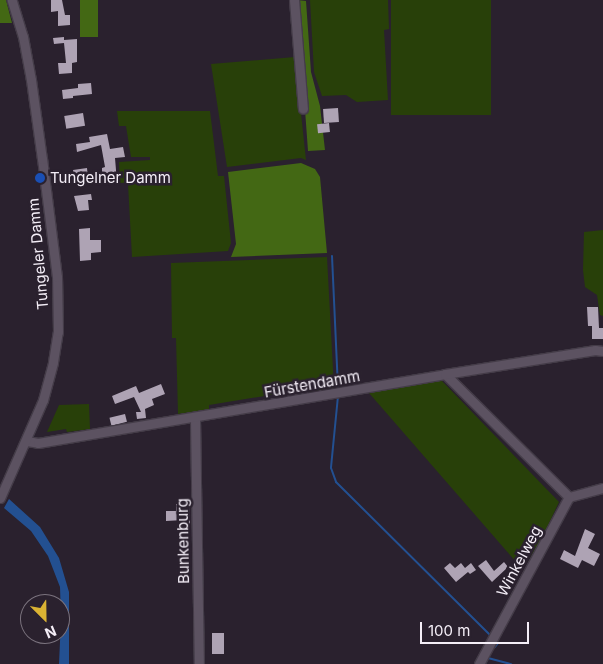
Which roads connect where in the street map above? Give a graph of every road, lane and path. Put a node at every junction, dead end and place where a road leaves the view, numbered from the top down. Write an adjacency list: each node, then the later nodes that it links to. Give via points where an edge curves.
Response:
1 (12, 0): 7 (street, Tungeler Damm, via 31,80 57,277 58,332 53,362)
2 (294, 0): 3 (street)
3 (303, 109)
4 (603, 351): 5 (street, Fürstendamm)
5 (445, 374): 6 (street, Fürstendamm); 10 (street)
6 (195, 418): 7 (street, Fürstendamm, via 38,443); 11 (street, Bunkenburg)
7 (27, 441): 9 (street, Tungeler Damm)
8 (603, 488): 10 (street)
9 (2, 495)
10 (569, 497): 12 (street, Winkelweg)
11 (199, 664)
12 (479, 664)

